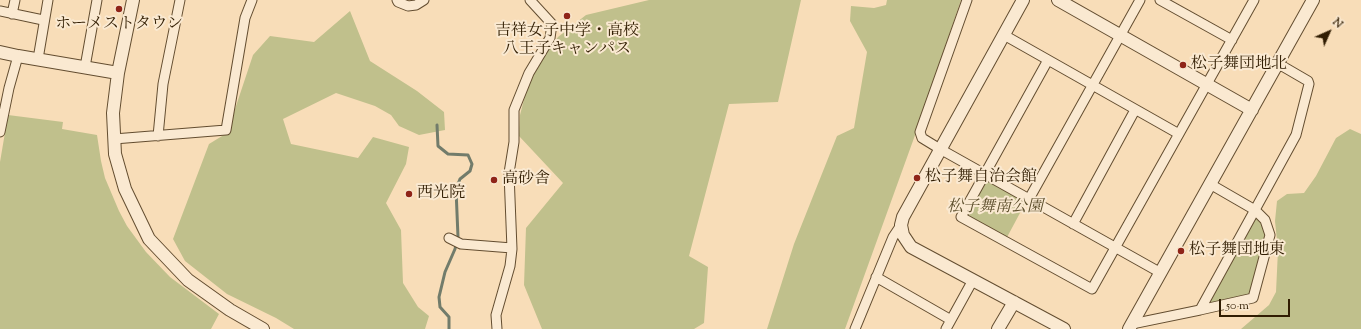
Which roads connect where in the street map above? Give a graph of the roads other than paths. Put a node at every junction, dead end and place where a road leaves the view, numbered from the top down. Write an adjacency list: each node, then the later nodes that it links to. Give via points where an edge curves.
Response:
1 (15, 0): 18 (street)
2 (48, 0): 19 (street)
3 (97, 0): 28 (street)
4 (133, 0): 29 (street)
5 (180, 0): 37 (street, via 163,84)
6 (252, 0): 37 (street, via 245,18 226,130)
7 (396, 0): 8 (street, via 408,6)
8 (424, 0)
9 (530, 0): 48 (street, via 552,24 550,38 530,73 514,110 514,142 509,173)
10 (967, 0): 39 (street, via 920,132 922,138)
11 (1023, 0): 20 (street)
12 (1058, 0): 21 (street)
13 (1140, 0): 21 (street)
14 (1160, 0): 22 (street)
15 (1254, 0): 22 (street)
16 (1313, 0): 27 (street)
17 (0, 11): 18 (street)
18 (12, 14): 19 (street)
19 (43, 20): 25 (street)
20 (1004, 35): 26 (street); 39 (street)
21 (1120, 35): 30 (street); 31 (street)
22 (1232, 40): 31 (street)
23 (0, 52): 24 (street)
24 (18, 56): 25 (street); 32 (street)
25 (38, 59): 28 (street)
26 (1048, 60): 30 (street); 40 (street)
27 (1278, 63): 34 (street); 43 (street, via 1309,84 1296,135)
28 (85, 67): 29 (street)
29 (118, 73): 38 (street, via 113,113)
30 (1092, 85): 33 (street); 42 (street)
31 (1207, 85): 34 (street); 36 (street)
32 (5, 87): 35 (street)
33 (1135, 110): 36 (street); 44 (street)
34 (1252, 110): 41 (street)
35 (0, 132)
36 (1179, 134): 47 (street)
37 (158, 136): 38 (street)
38 (114, 139): 56 (street, via 115,154 125,189 149,239 188,280 230,310)
39 (940, 149): 40 (street); 45 (street, via 902,217)
40 (984, 174): 42 (street); 47 (street, via 962,217 997,237 1092,289)
41 (1210, 184): 43 (street); 49 (street)
42 (1029, 199): 44 (street)
43 (1255, 210): 53 (street); 53 (street, via 1265,220 1270,235 1253,298)
44 (1073, 224): 47 (street)
45 (901, 225): 50 (street, via 893,237); 51 (street, via 911,247)
46 (454, 240): 48 (street, via 461,244)
47 (1115, 247): 49 (street)
48 (512, 248): 57 (street, via 510,266 496,315)
49 (1161, 273): 55 (street)
50 (876, 277): 54 (street); 58 (street)
51 (973, 280): 52 (street); 54 (street)
52 (1014, 302): 60 (street); 61 (street)
53 (1200, 310): 55 (street)
54 (951, 320): 59 (street)
55 (1131, 327)
56 (263, 329)
57 (497, 329)
58 (855, 329)
59 (946, 329)
60 (998, 329)
61 (1064, 329)

